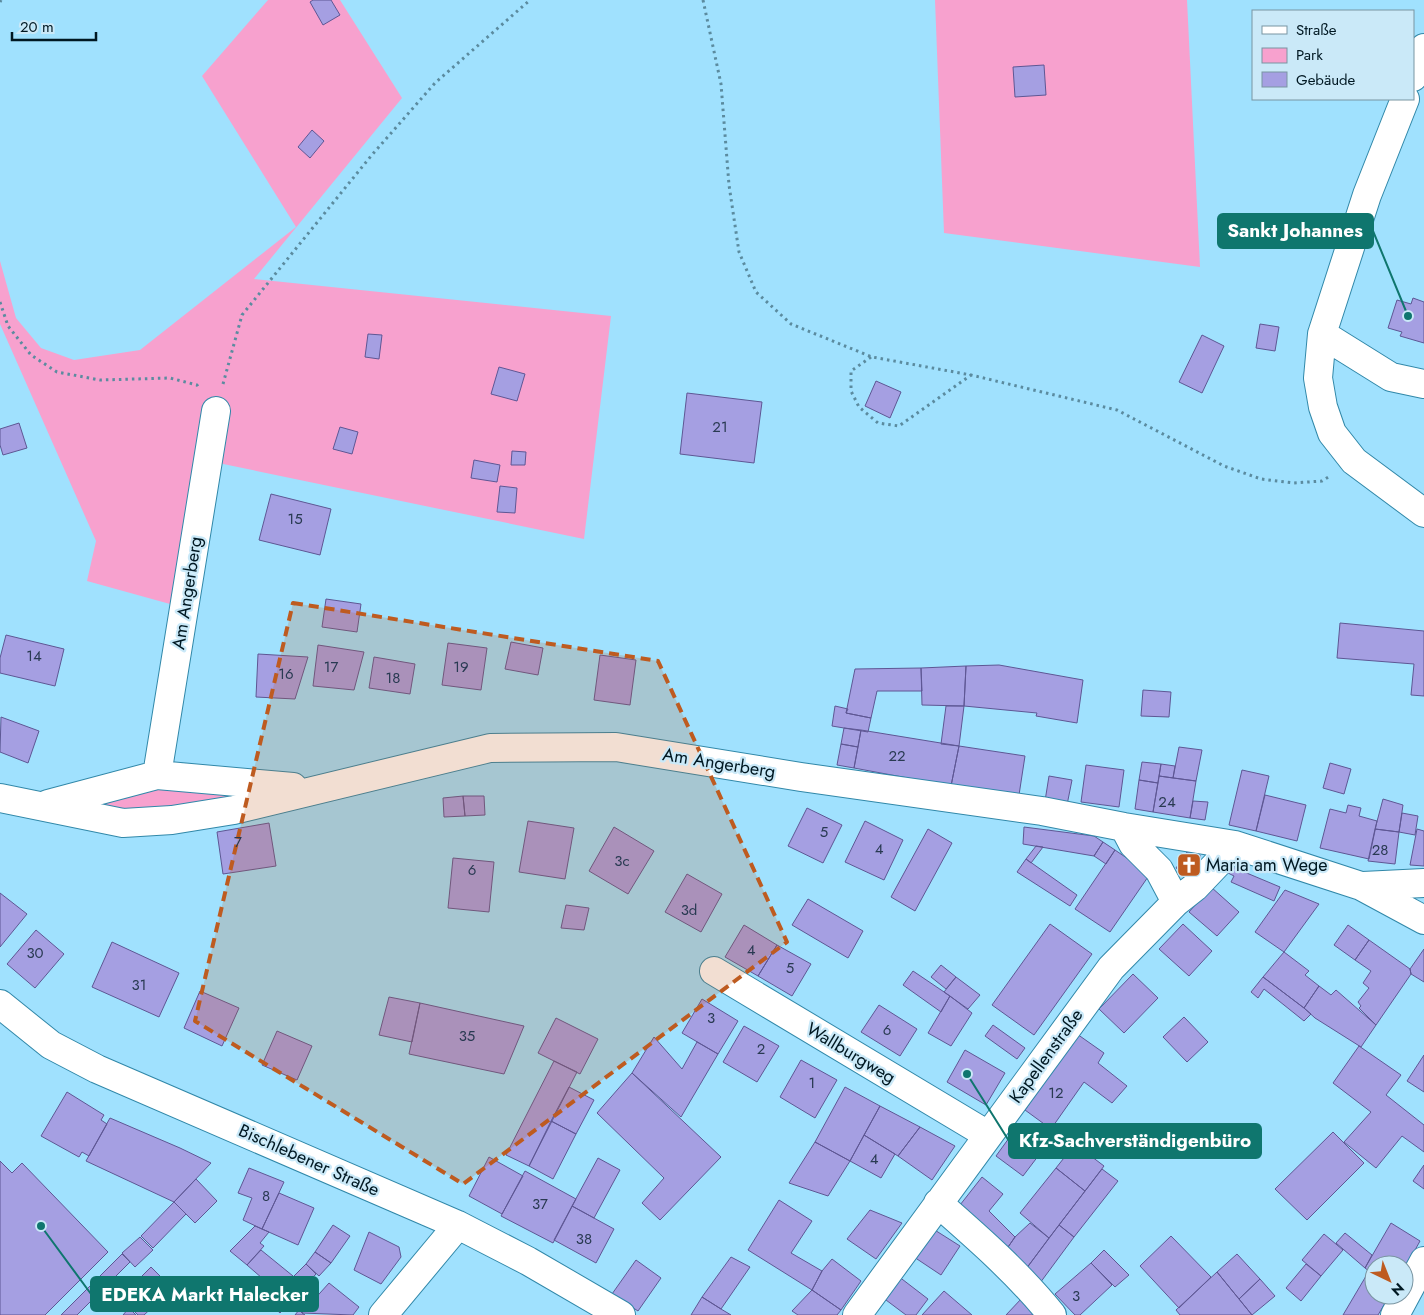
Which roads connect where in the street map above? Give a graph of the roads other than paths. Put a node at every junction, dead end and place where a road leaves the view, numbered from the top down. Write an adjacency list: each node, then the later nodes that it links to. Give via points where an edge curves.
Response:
1 (1424, 48): 2 (street)
2 (1414, 74)
3 (1404, 100): 4 (street, via 1367,195)
4 (1322, 334): 5 (street, via 1391,377); 7 (street, via 1318,378 1332,433 1354,461)
5 (1424, 384)
6 (216, 411): 8 (street, Am Angerberg)
7 (1424, 513)
8 (157, 775): 9 (street, Am Angerberg); 11 (street, Am Angerberg)
9 (315, 789): 11 (street, Am Angerberg, via 234,810 172,820 123,823); 12 (street, Am Angerberg, via 490,748 616,747 801,777 1042,810)
10 (0, 798): 11 (street, Am Angerberg)
11 (43, 806)
12 (1124, 827): 13 (street, Am Angerberg); 16 (street, via 1133,844 1159,870)
13 (1235, 845): 15 (street, Am Angerberg); 16 (street, Kapellenstraße, via 1196,887)
14 (1424, 883): 15 (street, Am Angerberg)
15 (1361, 886): 17 (street, Am Angerberg)
16 (1176, 902): 20 (street, Kapellenstraße, via 1111,968)
17 (1424, 920)
18 (714, 971): 20 (street, Wallburgweg)
19 (0, 1004): 22 (street, Bischlebener Straße, via 51,1045 97,1069)
20 (988, 1135): 21 (street, Kapellenstraße)
21 (938, 1203): 26 (street, Kapellenstraße); 27 (street, via 1032,1290)
22 (458, 1225): 24 (street); 25 (street, Bischlebener Straße)
23 (1424, 1261): 28 (street)
24 (384, 1315)
25 (621, 1315)
26 (857, 1315)
27 (1052, 1315)
28 (1395, 1315)

